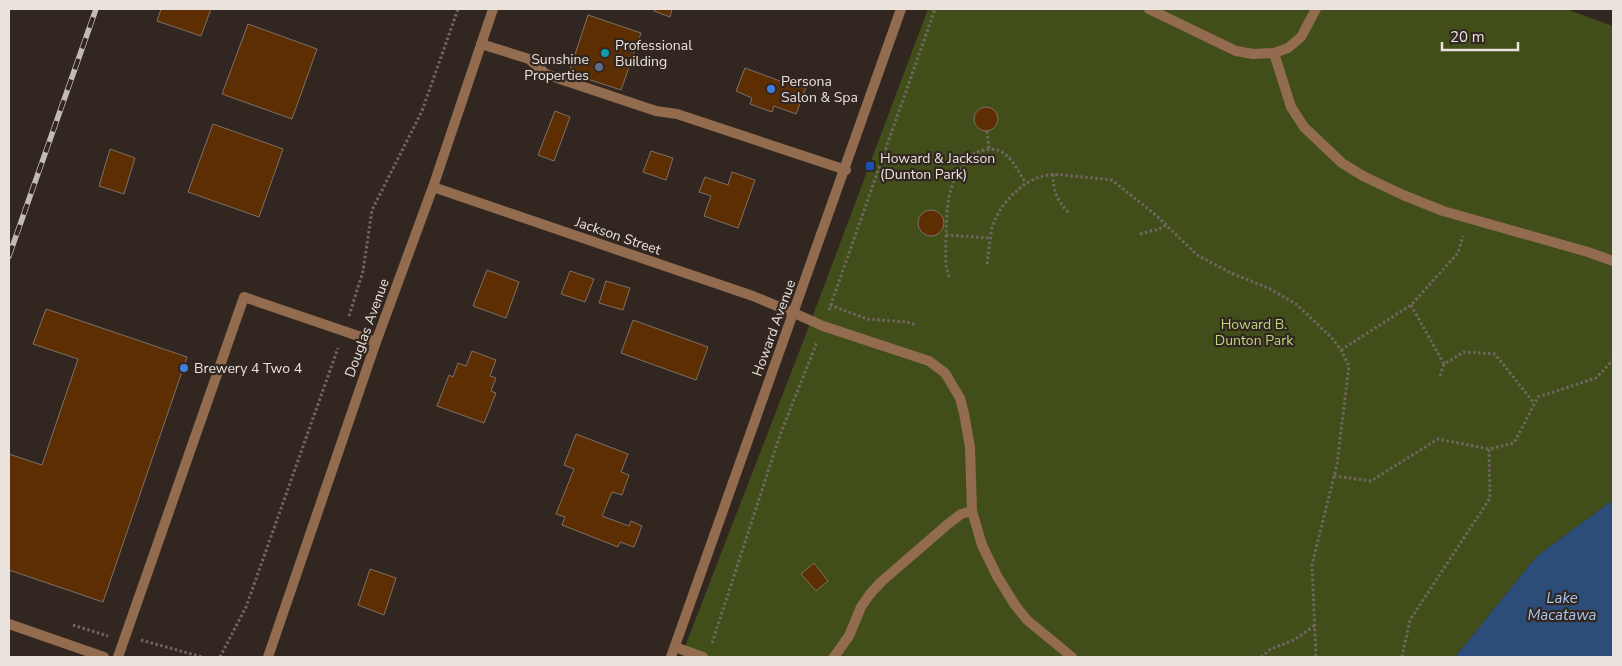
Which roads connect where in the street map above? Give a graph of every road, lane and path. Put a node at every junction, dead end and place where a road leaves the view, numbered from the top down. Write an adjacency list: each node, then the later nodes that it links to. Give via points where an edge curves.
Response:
1 (493, 9): 5 (street, Douglas Avenue)
2 (901, 9): 9 (street, Howard Avenue)
3 (1149, 9): 6 (street, via 1236,51)
4 (1316, 9): 6 (street, via 1301,37 1288,48)
5 (481, 44): 9 (street, via 529,59 546,74 560,79); 12 (street, Douglas Avenue)
6 (1274, 53): 19 (street, via 1291,107 1304,127 1342,163 1363,176 1443,212)
7 (988, 131): 8 (path)
8 (989, 149): 11 (path, via 1002,152 1009,158); 16 (path, via 972,154 959,169 947,204)
9 (846, 170): 24 (street, Howard Avenue)
10 (1053, 174): 11 (path); 13 (path, via 1060,203); 14 (path, via 1112,180)
11 (1026, 183): 18 (path, via 1001,208)
12 (433, 187): 24 (street, Jackson Street, via 754,296); 26 (street, Douglas Avenue)
13 (1069, 213)
14 (1166, 225): 15 (path); 27 (path, via 1197,255 1296,304)
15 (1140, 234)
16 (946, 235): 18 (path); 21 (path, via 945,263)
17 (1463, 236): 22 (path, via 1458,253)
18 (990, 238): 20 (path)
19 (1613, 261)
20 (988, 264)
21 (949, 277)
22 (1411, 305): 27 (path); 29 (path)
23 (830, 306): 25 (path, via 867,319)
24 (794, 313): 34 (street, Jackson Street, via 823,326 927,360 945,373 960,398 964,413 970,447); 39 (street, Howard Avenue)
25 (917, 325)
26 (376, 342): 38 (street, via 244,297); 43 (street, Douglas Avenue)
27 (1341, 350): 33 (path, via 1349,366)
28 (1613, 360): 31 (path, via 1596,378 1538,397)
29 (1444, 364): 30 (path); 31 (path, via 1464,352 1495,354)
30 (1440, 376)
31 (1534, 403): 32 (path, via 1514,443)
32 (1489, 449): 33 (path, via 1438,440 1371,481); 50 (path, via 1490,498 1410,620)
33 (1334, 476): 37 (path, via 1312,565)
34 (972, 511): 46 (street, via 961,514 948,524 881,582 861,607); 47 (street, Jackson Street, via 982,545 1015,605 1027,620)
35 (9, 624): 40 (street)
36 (72, 625): 38 (path)
37 (1314, 626): 48 (path); 49 (path)
38 (125, 640): 41 (street); 42 (path, via 145,641)
39 (675, 647): 44 (street, Howard Avenue); 45 (street)
40 (104, 657)
41 (118, 657)
42 (202, 657)
43 (268, 657)
44 (671, 657)
45 (703, 657)
46 (834, 657)
47 (1072, 657)
48 (1261, 657)
49 (1316, 657)
50 (1402, 657)

